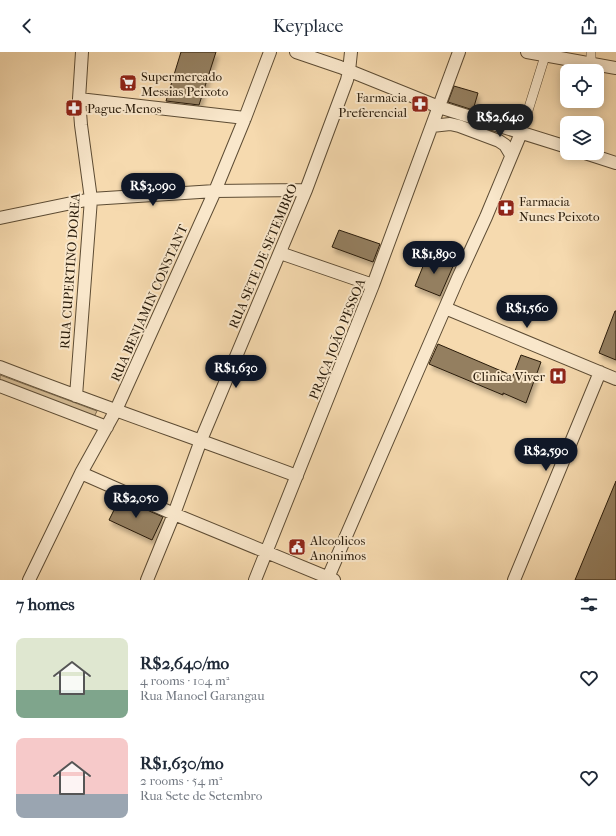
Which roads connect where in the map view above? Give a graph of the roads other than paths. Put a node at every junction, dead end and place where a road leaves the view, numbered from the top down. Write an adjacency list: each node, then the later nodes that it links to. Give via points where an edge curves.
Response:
1 (82, 52): 11 (street, RUA CUPERTINO DOREA)
2 (270, 52): 13 (street, RUA BENJAMIN CONSTANT)
3 (296, 52): 10 (street)
4 (351, 52): 10 (street, RUA SETE DE SETEMBRO)
5 (459, 52): 12 (street, PRAÇA JOÃO PESSOA)
6 (527, 52): 7 (street)
7 (545, 56): 8 (street); 15 (street)
8 (591, 57): 9 (street)
9 (616, 68)
10 (349, 71): 12 (street); 20 (street, RUA SETE DE SETEMBRO)
11 (79, 99): 13 (street); 22 (street, RUA CUPERTINO DOREA)
12 (439, 107): 14 (street, PRAÇA JOÃO PESSOA); 15 (street)
13 (245, 118): 21 (street, RUA BENJAMIN CONSTANT)
14 (432, 126): 17 (street, via 459,126 499,141); 25 (street, PRAÇA JOÃO PESSOA)
15 (521, 133): 16 (street); 17 (street)
16 (560, 145)
17 (511, 156): 26 (street)
18 (604, 159): 19 (street)
19 (616, 163)
20 (306, 190): 21 (street); 24 (street, RUA SETE DE SETEMBRO)
21 (214, 191): 22 (street); 32 (street, RUA BENJAMIN CONSTANT)
22 (91, 199): 23 (street); 31 (street, RUA CUPERTINO DOREA)
23 (0, 218)
24 (280, 253): 25 (street); 34 (street, RUA SETE DE SETEMBRO)
25 (374, 285): 36 (street, PRAÇA JOÃO PESSOA)
26 (445, 308): 28 (street); 39 (street)
27 (0, 367): 31 (street)
28 (600, 372): 29 (street); 43 (street)
29 (616, 379)
30 (0, 386): 33 (street)
31 (76, 396): 32 (street)
32 (116, 410): 33 (street, RUA BENJAMIN CONSTANT); 34 (street)
33 (107, 427): 35 (street, RUA BENJAMIN CONSTANT)
34 (201, 440): 36 (street); 37 (street, RUA SETE DE SETEMBRO)
35 (81, 473): 37 (street); 40 (street, RUA BENJAMIN CONSTANT)
36 (296, 476): 38 (street, PRAÇA JOÃO PESSOA)
37 (174, 514): 38 (street); 41 (street, RUA SETE DE SETEMBRO)
38 (266, 553): 39 (street); 42 (street, PRAÇA JOÃO PESSOA)
39 (330, 579)
40 (29, 580)
41 (147, 580)
42 (255, 580)
43 (514, 580)

